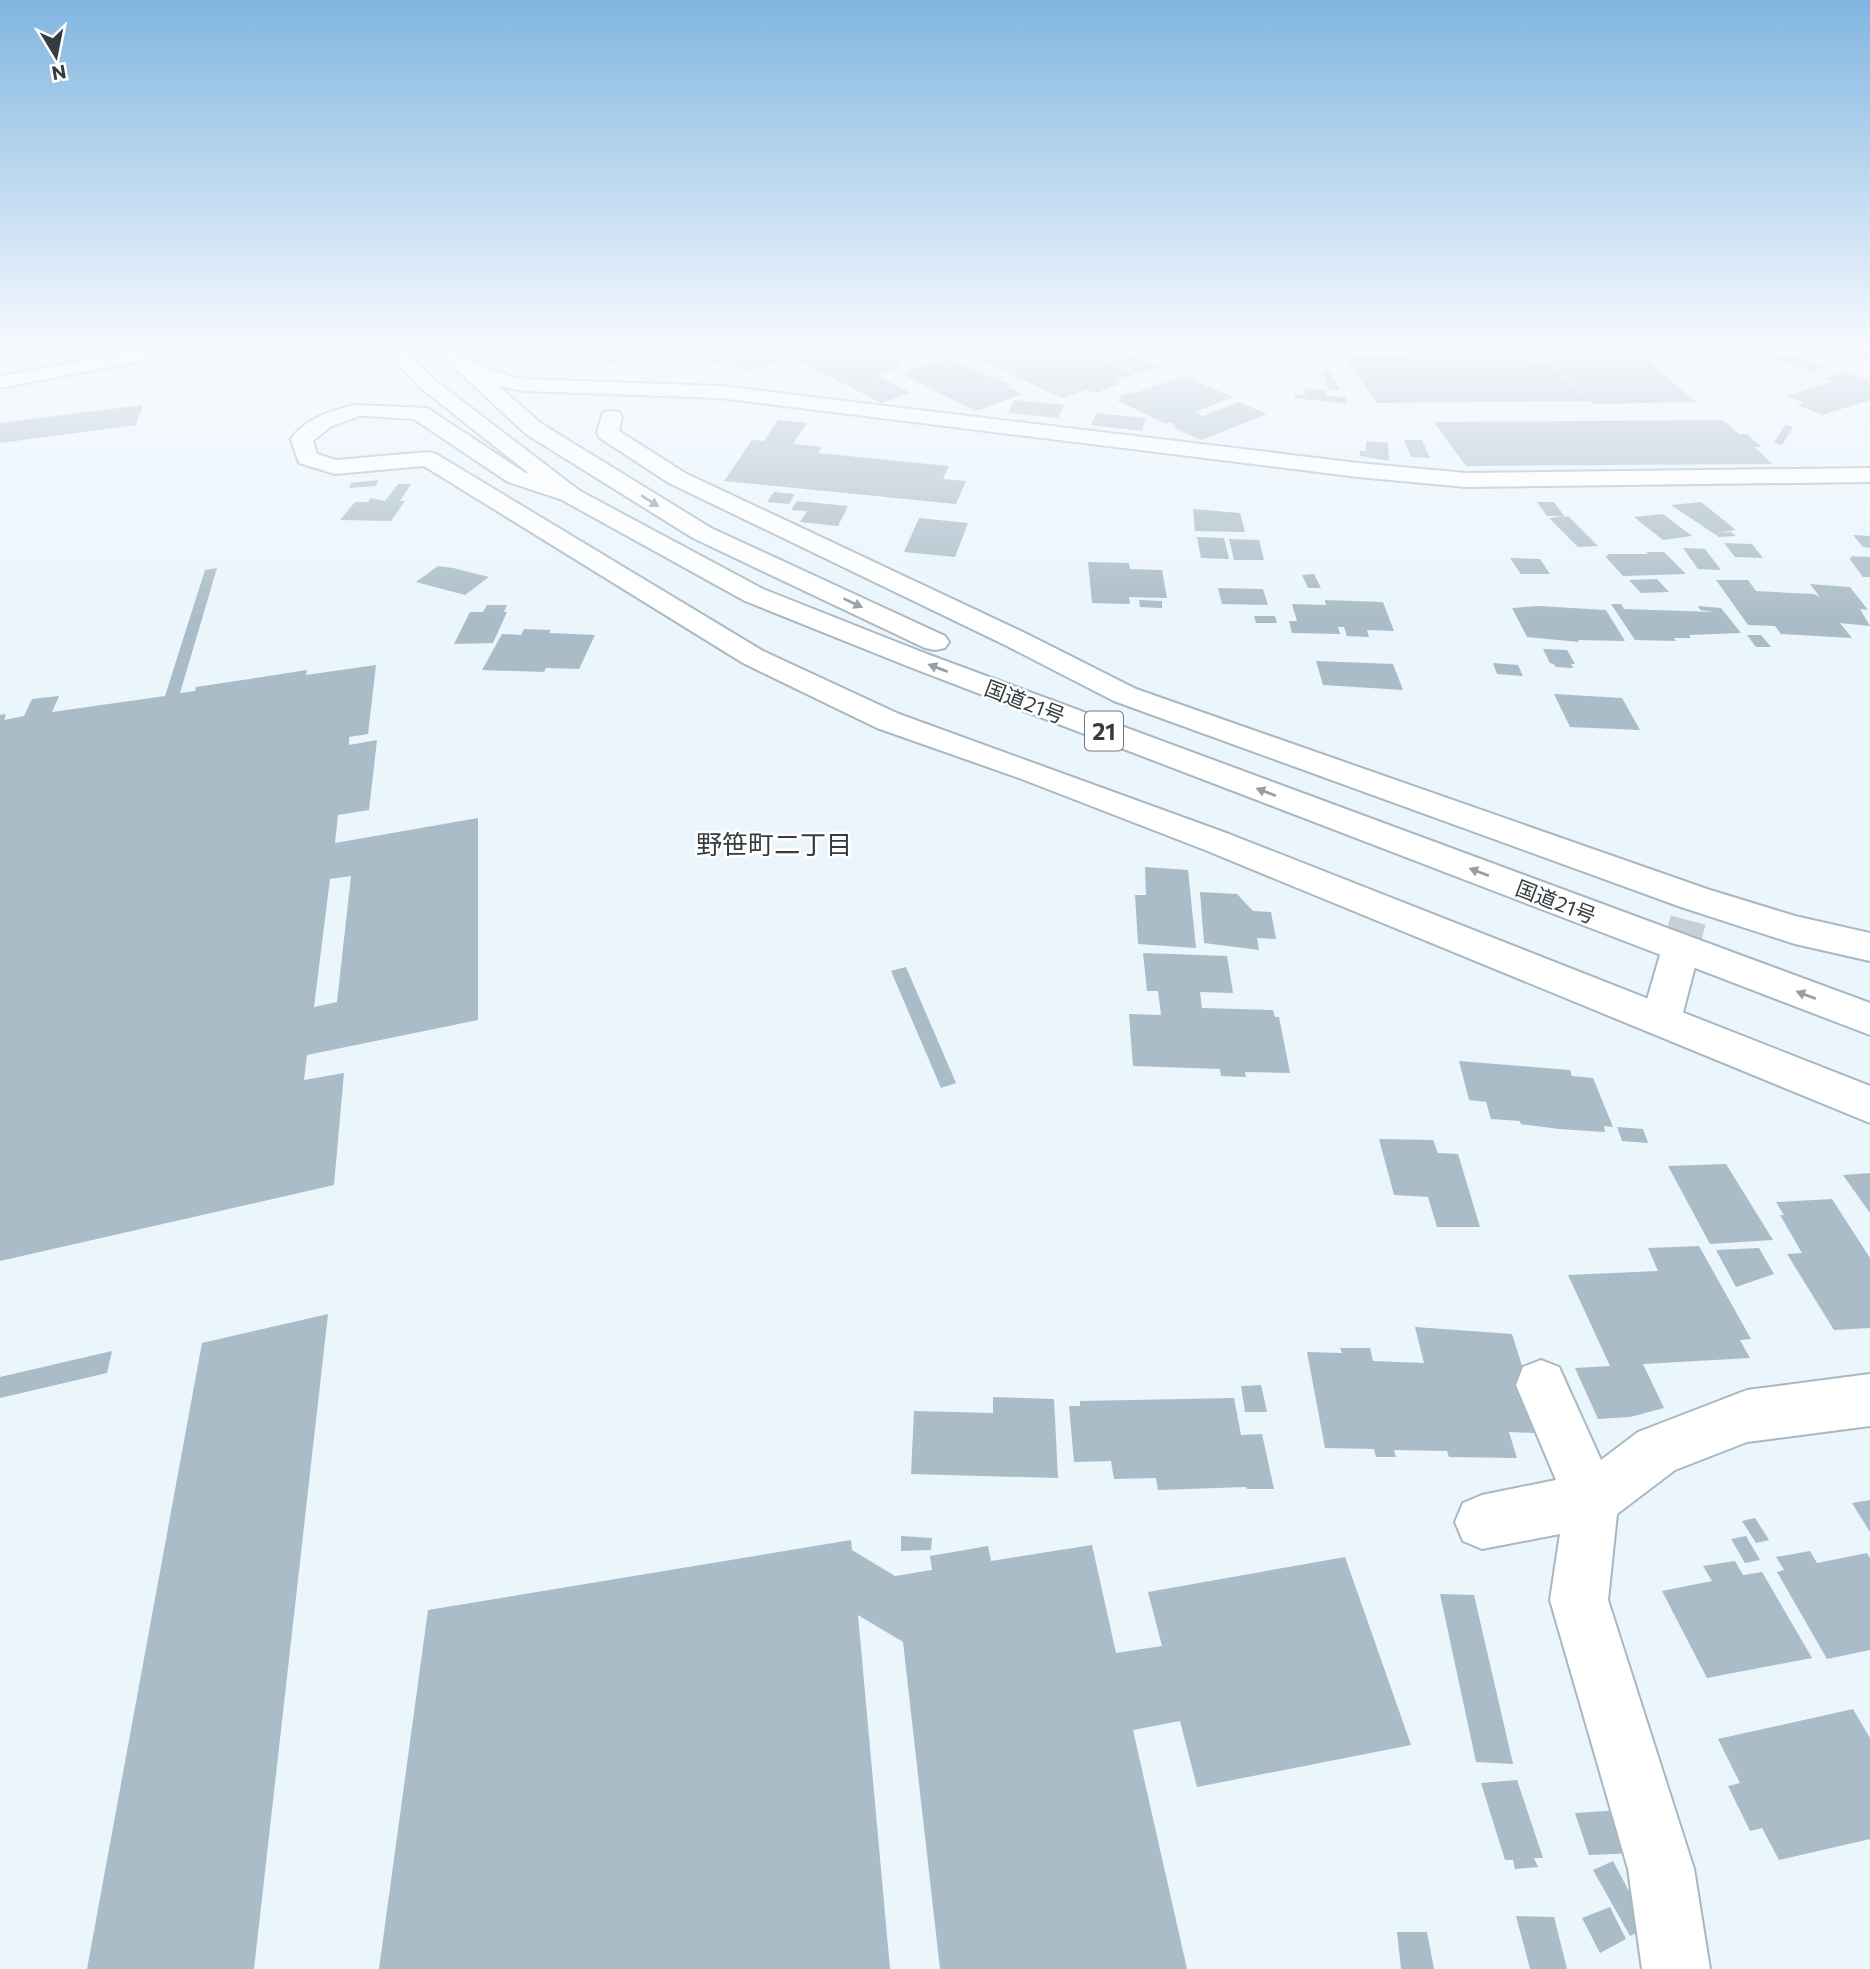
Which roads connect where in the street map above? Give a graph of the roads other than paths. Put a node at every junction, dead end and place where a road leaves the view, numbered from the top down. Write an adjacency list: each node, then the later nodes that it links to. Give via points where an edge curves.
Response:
1 (304, 437): 14 (main road, via 307,458 335,467 428,459 753,657 888,721 1192,832)
2 (455, 437): 8 (main road, via 516,477)
3 (496, 437): 8 (main road, 国道21号 / 21)
4 (547, 437): 12 (main road, 国道21号 / 21, one-way to 12, via 702,533 979,662)
5 (613, 437): 10 (main road, via 677,478 1125,695 1692,906)
6 (1084, 437): 7 (main road, via 1466,480)
7 (1859, 475): 9 (main road)
8 (572, 496): 13 (main road, 国道21号 / 21, one-way to 8, via 754,595)
9 (1870, 499)
10 (1870, 947)
11 (1679, 955): 14 (main road)
12 (1870, 995)
13 (1870, 1019)
14 (1661, 1020): 15 (main road)
15 (1870, 1105)
16 (1541, 1385): 18 (main road)
17 (1870, 1400): 18 (main road, via 1746,1416 1657,1451)
18 (1591, 1500): 19 (main road); 20 (main road, via 1578,1600 1661,1869)
19 (1482, 1522)
20 (1676, 1969)

